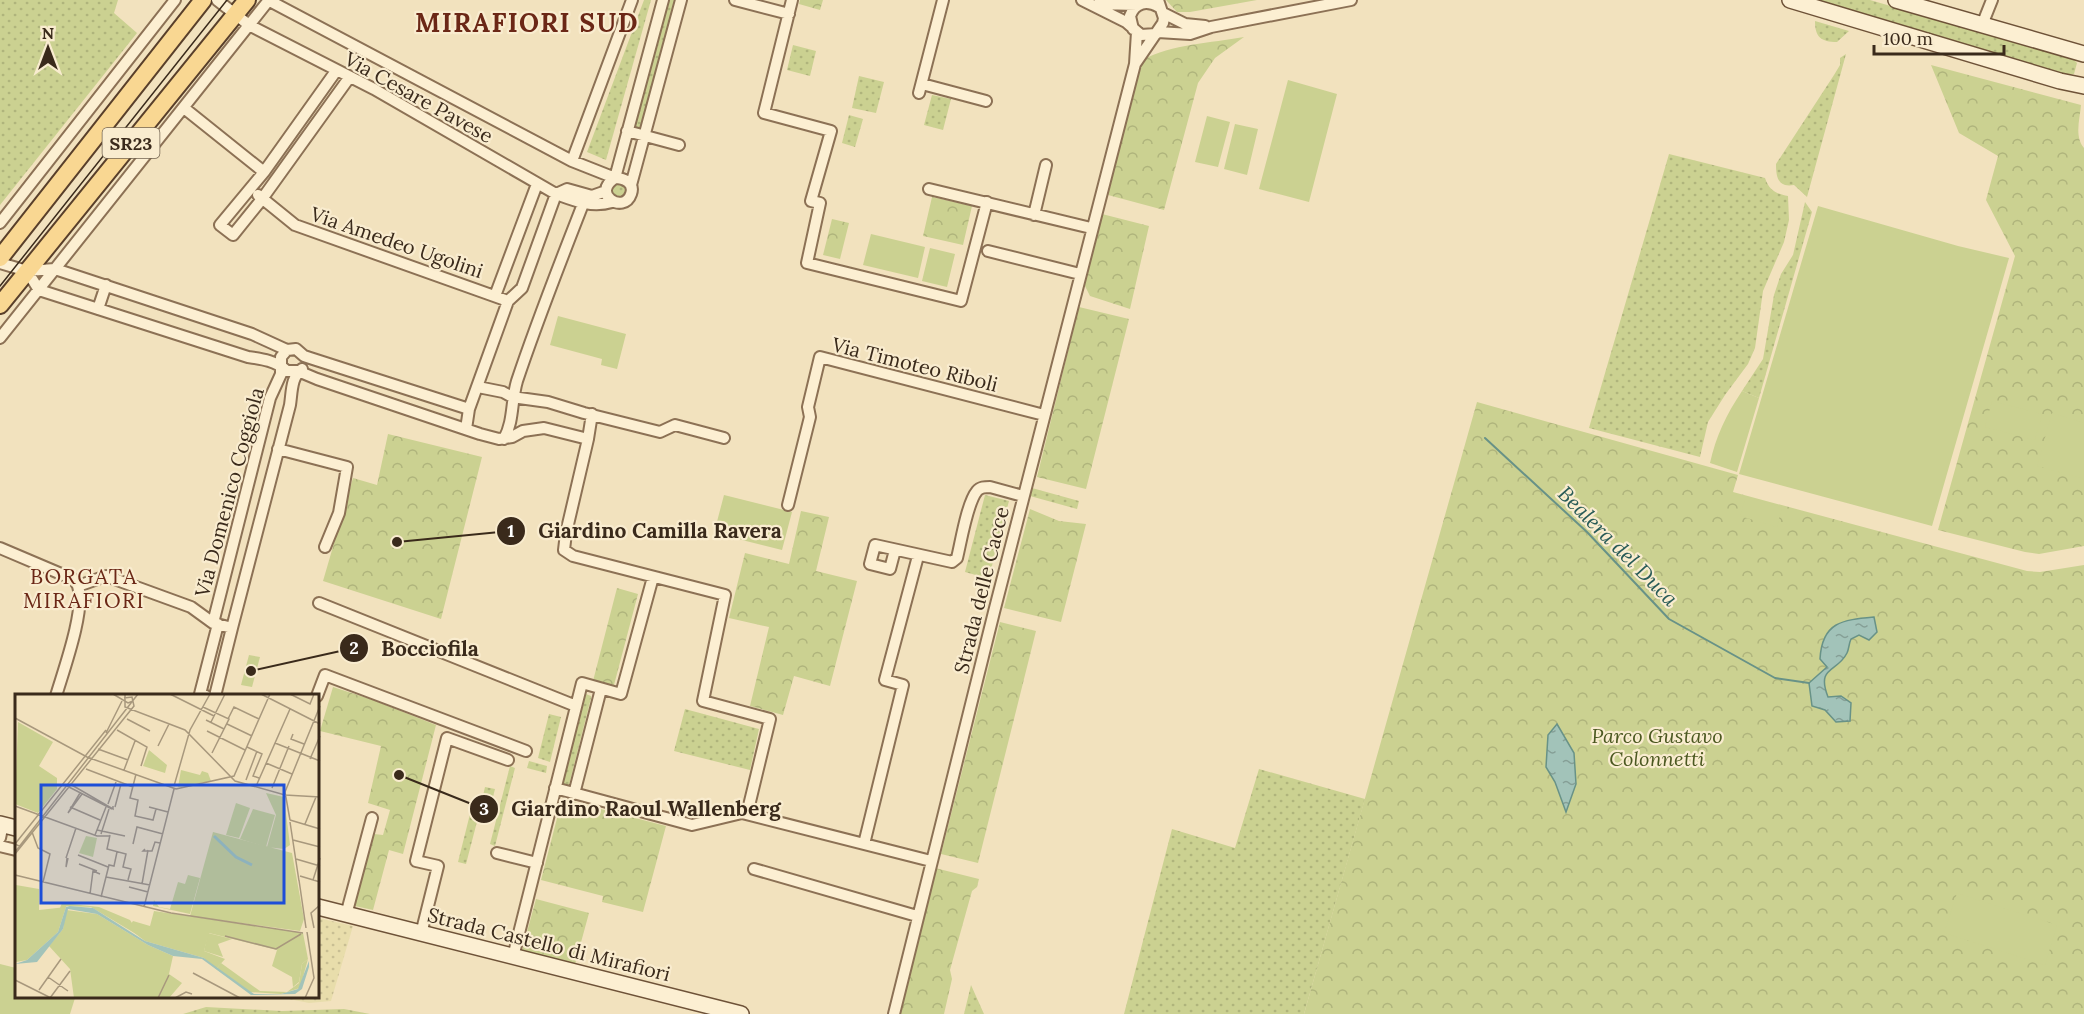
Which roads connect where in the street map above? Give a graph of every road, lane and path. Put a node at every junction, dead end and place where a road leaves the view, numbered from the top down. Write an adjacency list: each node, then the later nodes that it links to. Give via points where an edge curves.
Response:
1 (175, 0): 52 (street)
2 (203, 0): 55 (main road, SR23)
3 (217, 0): 20 (street, Via Cesare Pavese)
4 (246, 0): 20 (main road, SR23)
5 (269, 0): 22 (street); 37 (street, Via Cesare Pavese)
6 (632, 0): 37 (street)
7 (663, 0): 34 (street)
8 (681, 0): 35 (street)
9 (735, 0): 18 (street)
10 (792, 0): 21 (street)
11 (943, 0): 32 (street, via 921,88)
12 (1351, 0): 24 (street)
13 (1790, 0): 31 (main road)
14 (1896, 0): 23 (main road)
15 (1992, 0): 23 (street)
16 (1087, 2): 17 (street); 25 (street)
17 (1140, 3): 19 (street); 25 (street, Strada delle Cacce, via 1130,16)
18 (775, 5): 21 (street)
19 (1160, 7): 24 (street, via 1185,24); 26 (street, Strada delle Cacce, via 1163,23)
20 (235, 14): 22 (street, Via Cesare Pavese); 58 (main road, SR23)
21 (789, 14): 49 (street, via 764,113 831,130 811,201 820,203 807,263 962,301)
22 (249, 25): 29 (street, Via Cesare Pavese); 33 (street)
23 (1982, 25): 27 (main road)
24 (1211, 27): 26 (street, via 1190,34)
25 (1136, 31): 26 (street); 28 (street, Strada delle Cacce)
26 (1157, 33): 28 (street, Strada delle Cacce)
27 (2084, 54)
28 (1135, 64): 53 (street, Strada delle Cacce)
29 (336, 71): 30 (street, Via Cesare Pavese); 39 (street)
30 (349, 78): 41 (street, Via Cesare Pavese); 47 (street)
31 (2084, 86)
32 (987, 101)
33 (184, 108): 39 (street); 57 (street)
34 (627, 130): 35 (street); 40 (street)
35 (644, 135): 36 (street); 42 (street)
36 (680, 145)
37 (572, 161): 40 (street, Via Cesare Pavese)
38 (1046, 165): 51 (street)
39 (260, 168): 43 (street)
40 (615, 178): 42 (street); 45 (street)
41 (537, 184): 46 (street, Via Cesare Pavese); 62 (street)
42 (631, 185): 48 (street, via 627,201)
43 (250, 189): 47 (street, Via Amedeo Ugolini); 47 (street, via 220,225 233,235)
44 (929, 189): 49 (street)
45 (606, 191): 46 (street, via 592,196 567,189); 48 (street)
46 (556, 194): 50 (street, Via Cesare Pavese); 63 (street, via 522,288)
47 (262, 199): 62 (street, Via Amedeo Ugolini, via 295,225)
48 (612, 202): 50 (street, Via Cesare Pavese)
49 (987, 202): 51 (street)
50 (583, 204): 72 (street)
51 (1034, 214): 53 (street)
52 (0, 223)
53 (1091, 228): 59 (street, Strada delle Cacce)
54 (988, 251): 59 (street)
55 (0, 258)
56 (0, 263): 58 (street)
57 (55, 268): 58 (street); 60 (street); 61 (street)
58 (27, 271): 61 (street); 64 (main road, SR23)
59 (1080, 274): 75 (street, Strada delle Cacce)
60 (106, 285): 65 (street); 67 (street, via 252,334)
61 (39, 290): 65 (street); 66 (street)
62 (495, 296): 63 (street, Via Amedeo Ugolini)
63 (508, 300): 71 (street)
64 (0, 305)
65 (98, 309): 69 (street)
66 (0, 338)
67 (287, 350): 68 (street, via 296,349); 69 (street, via 281,357)
68 (304, 356): 70 (street, via 304,365); 73 (street)
69 (282, 366): 70 (street, via 287,371); 90 (street, Via Domenico Coggiola, via 270,399)
70 (298, 371): 76 (street); 80 (street, Via Domenico Coggiola)
71 (478, 387): 72 (street); 73 (street)
72 (512, 398): 74 (street, via 548,402); 78 (street, via 510,428)
73 (469, 409): 76 (street)
74 (592, 414): 77 (street, via 660,432 675,425); 79 (street)
75 (1044, 415): 81 (street, Strada delle Cacce); 82 (street, Via Timoteo Riboli, via 820,357)
76 (466, 429): 78 (street)
77 (724, 438)
78 (504, 439): 79 (street, via 544,428)
79 (588, 439): 87 (street, via 564,550 573,556)
80 (278, 449): 83 (street, via 347,467 339,513); 91 (street, Via Domenico Coggiola)
81 (1023, 496): 86 (street, via 980,488 971,501 955,561); 108 (street, Strada delle Cacce)
82 (788, 505)
83 (326, 547)
84 (0, 548): 88 (street, via 73,579)
85 (895, 550): 86 (street)
86 (918, 556): 104 (street, via 885,680 903,685)
87 (653, 577): 92 (street, via 621,694); 102 (street, via 726,595 703,701 770,719)
88 (78, 586): 90 (street, via 106,576 191,607); 93 (street, via 79,613)
89 (319, 603): 97 (street)
90 (216, 624): 91 (street, Via Domenico Coggiola); 94 (street, Via Domenico Coggiola)
91 (232, 628): 95 (street, Via Domenico Coggiola)
92 (601, 689): 97 (street, via 582,683); 101 (street)
93 (57, 694)
94 (200, 694)
95 (216, 694)
96 (317, 694): 98 (street, via 325,675)
97 (576, 706): 100 (street)
98 (526, 751)
99 (508, 760): 114 (street, via 447,738 416,861 438,866)
100 (555, 788): 101 (street); 109 (street)
101 (574, 794): 102 (street, via 692,825)
102 (747, 814): 104 (street)
103 (372, 818): 112 (street)
104 (864, 844): 108 (street)
105 (0, 846): 106 (street)
106 (15, 850)
107 (497, 853): 109 (street)
108 (931, 861): 113 (street, Strada delle Cacce)
109 (537, 862): 115 (street)
110 (754, 869): 113 (street)
111 (320, 908): 112 (main road, Strada Castello di Mirafiori)
112 (346, 915): 114 (main road, Strada Castello di Mirafiori)
113 (917, 916): 117 (street, Strada delle Cacce)
114 (421, 934): 115 (main road, Strada Castello di Mirafiori)
115 (513, 957): 116 (main road, Strada Castello di Mirafiori)
116 (741, 1014)
117 (894, 1014)

